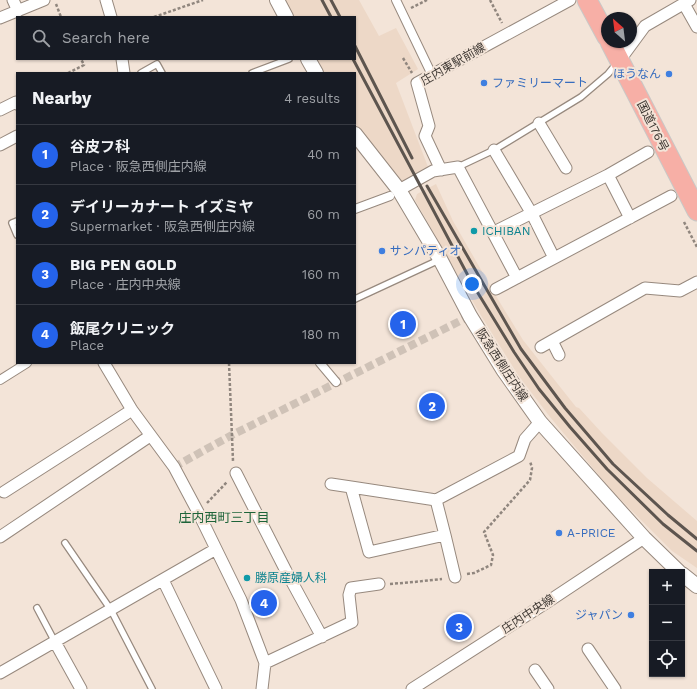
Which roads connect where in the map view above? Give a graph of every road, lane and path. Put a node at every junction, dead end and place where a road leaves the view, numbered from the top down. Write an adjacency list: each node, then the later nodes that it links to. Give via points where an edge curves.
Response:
1 (13, 0): 13 (street)
2 (44, 0): 13 (street)
3 (54, 0): 15 (path)
4 (106, 0): 16 (street)
5 (203, 0): 17 (path)
6 (277, 0): 18 (street)
7 (396, 0): 14 (street)
8 (427, 0): 14 (path)
9 (490, 0): 22 (path)
10 (570, 0): 22 (street, 庄内東駅前線)
11 (587, 0): 20 (highway)
12 (687, 2): 21 (street); 29 (street, via 645,26)
13 (18, 11): 19 (street)
14 (403, 12): 37 (street)
15 (60, 16)
16 (111, 16)
17 (157, 16)
18 (285, 16)
19 (0, 18)
20 (601, 26)
21 (697, 27)
22 (507, 34): 37 (street, 庄内東駅前線)
23 (613, 48): 29 (highway, 国道176号)
24 (403, 58): 36 (path)
25 (82, 60): 30 (path, via 84,65)
26 (122, 60): 31 (street)
27 (286, 60): 34 (lane)
28 (309, 60): 35 (street)
29 (620, 60): 40 (lane, via 581,97); 53 (highway, 国道176号)
30 (70, 72)
31 (125, 72)
32 (143, 72): 33 (lane, via 157,64)
33 (161, 72)
34 (255, 72)
35 (315, 72)
36 (412, 73)
37 (432, 75): 48 (street, 庄内東駅前線, via 417,83 429,126 425,136)
38 (16, 102): 39 (street)
39 (0, 110)
40 (539, 123): 44 (lane); 47 (street)
41 (356, 135): 50 (street, 阪急西側庄内線)
42 (16, 137): 43 (street)
43 (0, 145)
44 (494, 150): 46 (lane); 54 (street)
45 (648, 152): 49 (street)
46 (458, 167): 48 (street); 57 (street)
47 (566, 168)
48 (441, 170): 50 (street, via 426,174)
49 (608, 175): 54 (street); 55 (street)
50 (395, 193): 52 (street); 60 (street, 阪急西側庄内線)
51 (671, 196): 55 (street)
52 (356, 210)
53 (697, 211)
54 (532, 214): 57 (street); 59 (street)
55 (630, 218): 59 (street)
56 (16, 221): 58 (lane, via 12,223)
57 (494, 232): 61 (street)
58 (16, 233)
59 (554, 258): 61 (street)
60 (440, 260): 64 (lane); 75 (street, 阪急西側庄内線, via 470,316)
61 (517, 278): 63 (street)
62 (697, 282): 65 (street, via 680,291 645,288)
63 (496, 289)
64 (356, 299)
65 (552, 341): 66 (street); 67 (street)
66 (541, 347)
67 (559, 355)
68 (25, 364): 72 (street)
69 (105, 364): 74 (street)
70 (229, 364): 78 (path, via 232,459)
71 (321, 364): 73 (street)
72 (0, 380)
73 (336, 382)
74 (132, 410): 76 (street); 81 (street)
75 (540, 422): 77 (street); 86 (street, 阪急西側庄内線)
76 (150, 436): 83 (street, via 174,467); 85 (street)
77 (525, 439): 82 (street, via 519,456); 91 (path, via 532,468 530,480 484,532 493,555 491,565 474,573)
78 (236, 473): 83 (path); 97 (street)
79 (331, 484): 80 (street)
80 (351, 487): 82 (street); 84 (street, via 369,552)
81 (4, 492)
82 (436, 500): 84 (street)
83 (198, 512): 88 (street)
84 (445, 535): 91 (street)
85 (0, 537)
86 (644, 538): 89 (street, 阪急西側庄内線); 107 (street, 庄内中央線)
87 (64, 543): 96 (lane)
88 (216, 549): 92 (street); 100 (street, via 241,600)
89 (676, 569)
90 (685, 576): 94 (street)
91 (455, 577): 93 (path)
92 (164, 580): 96 (street); 105 (street)
93 (379, 584): 97 (street, via 351,588 349,595 352,622)
94 (697, 586)
95 (37, 608): 98 (lane)
96 (111, 610): 98 (street); 104 (lane)
97 (322, 637): 100 (street)
98 (55, 642): 102 (street); 103 (street)
99 (588, 650): 109 (street)
100 (265, 663): 106 (street)
101 (535, 670): 108 (street)
102 (0, 673)
103 (81, 689)
104 (152, 689)
105 (216, 689)
106 (262, 689)
107 (412, 689)
108 (548, 689)
109 (614, 689)

